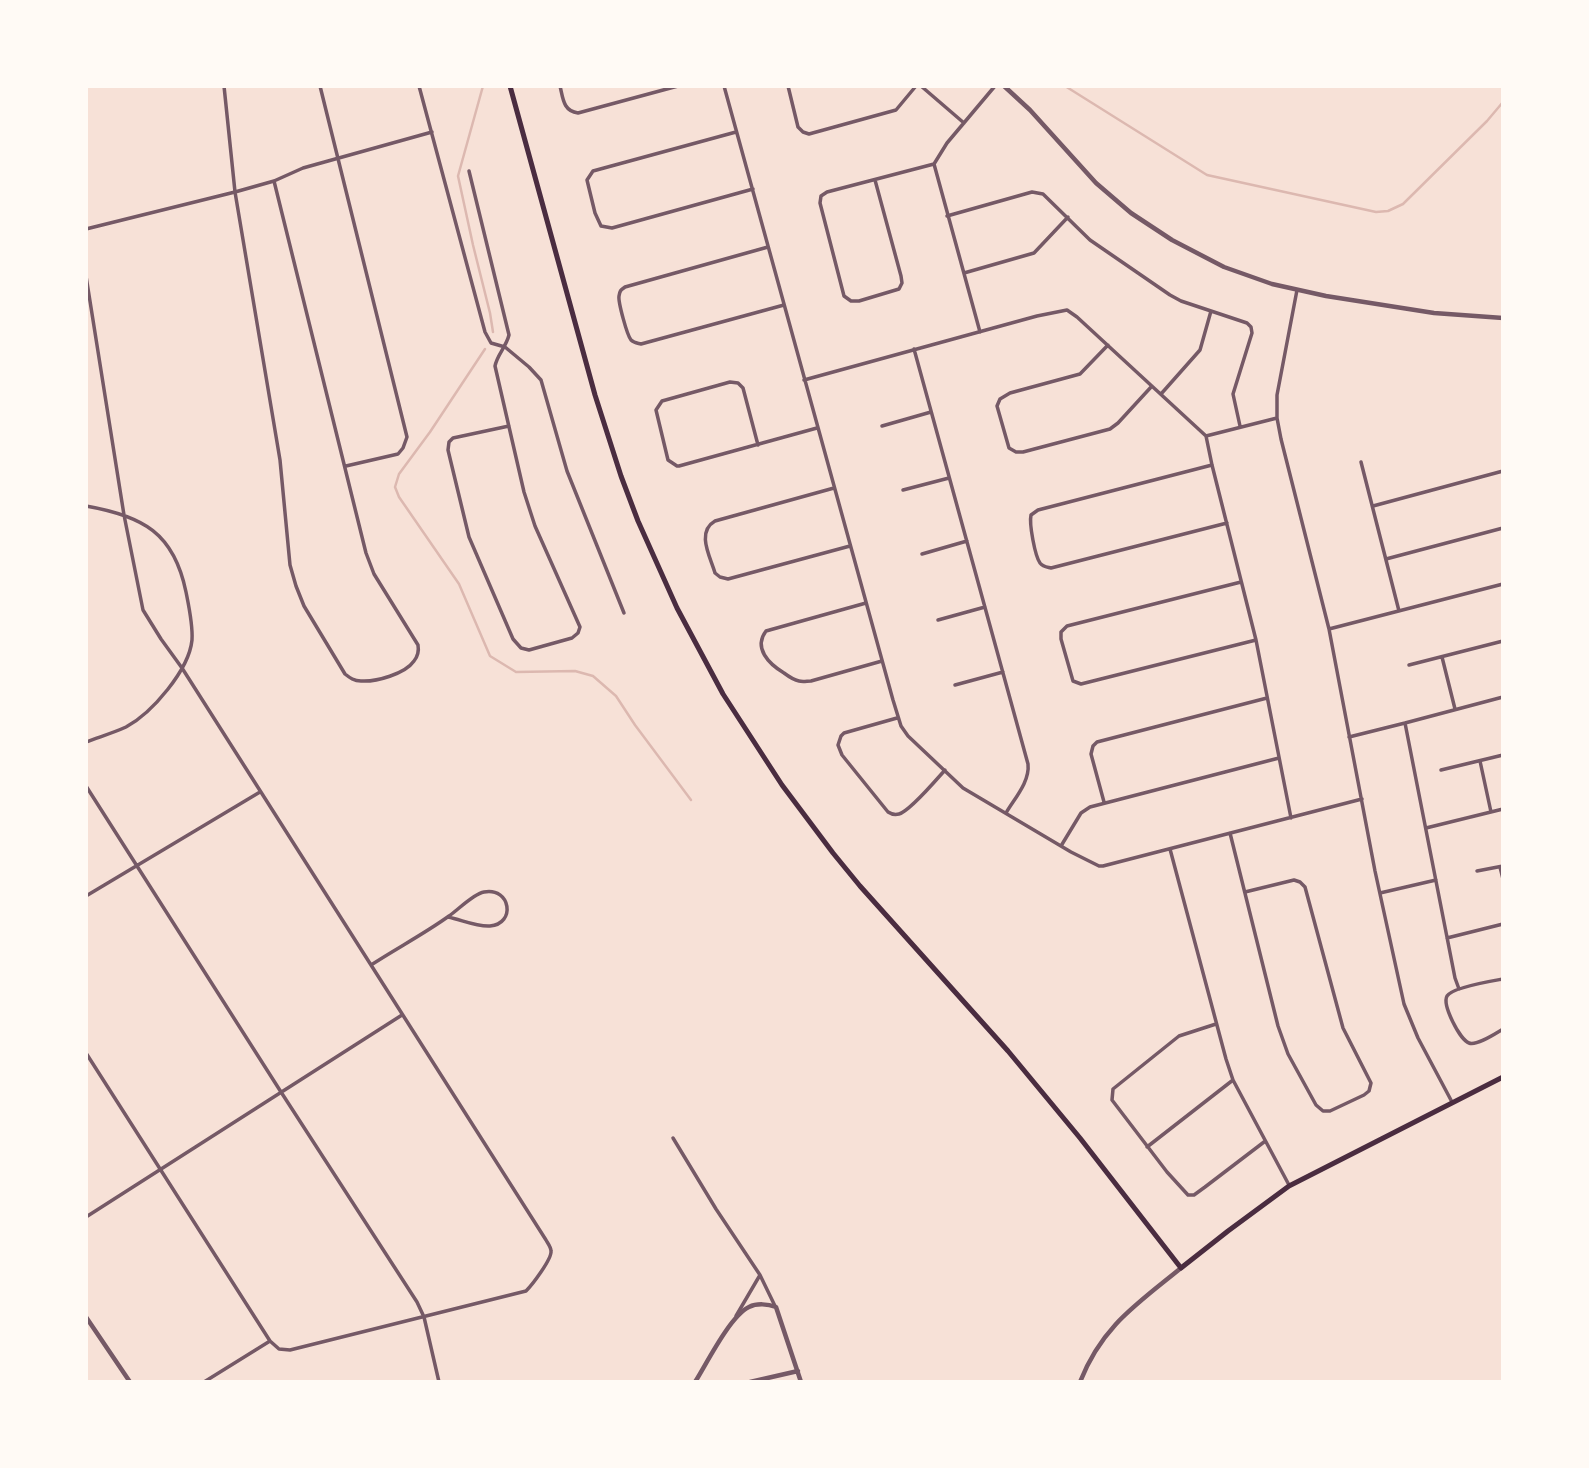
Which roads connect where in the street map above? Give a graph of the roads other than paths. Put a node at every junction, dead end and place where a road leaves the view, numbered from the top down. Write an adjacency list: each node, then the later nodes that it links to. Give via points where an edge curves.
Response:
1 (224, 86): 22 (street)
2 (320, 86): 16 (street)
3 (419, 86): 14 (street)
4 (510, 86): 132 (main road, via 621,476 677,608 723,694 807,821 1008,1051)
5 (560, 86): 6 (street, via 567,109 578,113)
6 (678, 86)
7 (724, 86): 15 (street)
8 (788, 86): 9 (street, via 798,127 808,134 895,110)
9 (916, 86)
10 (921, 86): 13 (street)
11 (995, 86): 13 (street)
12 (1004, 86): 29 (street, via 1131,214 1224,267)
13 (964, 123): 17 (street)
14 (432, 132): 16 (street); 35 (street, via 485,332 491,343)
15 (736, 132): 21 (street); 21 (street, via 593,171 587,180 595,213 601,226 612,228)
16 (338, 158): 20 (street); 50 (street, via 407,437 398,454)
17 (934, 163): 19 (street); 23 (street)
18 (469, 171): 35 (street, via 509,335)
19 (874, 180): 19 (street, via 825,193 820,200 845,296 853,301 901,286)
20 (274, 181): 22 (street); 50 (street)
21 (753, 189): 26 (street)
22 (235, 192): 25 (street); 50 (street, via 280,460 293,578 304,606 348,676 362,681 385,678 414,662 418,645 370,565)
23 (947, 216): 24 (street, via 1035,191); 27 (street)
24 (1069, 217): 27 (street, via 1034,253); 31 (street, via 1090,240 1170,295)
25 (86, 229)
26 (768, 247): 30 (street); 30 (street, via 625,286 619,303 630,338 641,344)
27 (964, 273): 33 (street)
28 (86, 276): 57 (street)
29 (1297, 290): 32 (street, via 1434,313); 41 (street, via 1277,395)
30 (784, 305): 37 (street)
31 (1211, 311): 39 (street, via 1200,350); 44 (street, via 1245,321 1251,329 1233,394)
32 (1503, 318)
33 (979, 332): 34 (street, via 1067,310); 36 (street)
34 (1108, 345): 38 (street); 38 (street, via 1080,374 1000,398 1009,448 1023,452 1110,429)
35 (505, 347): 42 (street, via 495,366); 69 (street, via 543,383 567,471)
36 (914, 349): 37 (street); 40 (street)
37 (804, 380): 45 (street)
38 (1152, 386): 39 (street)
39 (1161, 394): 46 (street)
40 (932, 412): 43 (street); 52 (street)
41 (1277, 418): 44 (street); 71 (street)
42 (509, 426): 42 (street, via 535,526 580,627 572,638 529,650 513,639 476,556 447,450 453,438)
43 (883, 426)
44 (1240, 426): 46 (street)
45 (817, 428): 47 (street); 53 (street)
46 (1206, 436): 49 (street)
47 (758, 445): 47 (street, via 677,466 668,460 656,410 662,401 736,383 743,388)
48 (1361, 462): 56 (street)
49 (1212, 465): 58 (street); 58 (street, via 1038,510 1029,526 1040,562 1051,568)
50 (345, 466)
51 (1503, 471): 56 (street)
52 (950, 478): 54 (street); 60 (street)
53 (834, 488): 61 (street); 61 (street, via 711,522 705,540 715,573 727,579)
54 (903, 490)
55 (86, 506): 57 (street)
56 (1373, 506): 63 (street)
57 (124, 515): 77 (street, via 143,610); 77 (street, via 159,536 177,561 192,633)
58 (1227, 523): 64 (street)
59 (1503, 528): 63 (street)
60 (968, 541): 62 (street); 67 (street)
61 (850, 546): 66 (street)
62 (922, 554)
63 (1386, 559): 68 (street)
64 (1241, 582): 72 (street); 72 (street, via 1067,626 1061,639 1073,681 1081,684)
65 (1503, 584): 68 (street)
66 (866, 603): 75 (street); 75 (street, via 766,631 761,645 771,665 800,681)
67 (985, 607): 70 (street); 78 (street)
68 (1399, 611): 71 (street)
69 (624, 613)
70 (939, 620)
71 (1329, 629): 85 (street)
72 (1256, 640): 81 (street)
73 (1503, 641): 74 (street)
74 (1442, 657): 76 (street); 82 (street)
75 (882, 661): 83 (street)
76 (1409, 665)
77 (182, 668): 86 (street, via 136,720); 93 (street)
78 (1003, 672): 79 (street); 98 (street, via 1029,768)
79 (955, 685)
80 (1503, 697): 82 (street)
81 (1267, 698): 88 (street); 95 (street, via 1097,742 1091,754)
82 (1455, 709): 84 (street)
83 (898, 718): 90 (street, via 908,736); 90 (street, via 844,733 838,745 888,812 902,813)
84 (1405, 723): 85 (street); 100 (street)
85 (1349, 737): 94 (street)
86 (86, 742)
87 (1503, 755): 89 (street)
88 (1279, 758): 95 (street); 99 (street)
89 (1480, 761): 91 (street); 97 (street)
90 (945, 770): 98 (street, via 963,788)
91 (1441, 770)
92 (86, 786): 104 (street)
93 (260, 792): 104 (street); 115 (street)
94 (1362, 799): 99 (street); 110 (street)
95 (1104, 802): 102 (street, via 1082,811)
96 (1503, 809): 97 (street)
97 (1491, 812): 100 (street)
98 (1006, 813): 102 (street)
99 (1291, 818): 101 (street)
100 (1426, 828): 108 (street)
101 (1230, 833): 103 (street); 109 (street)
102 (1061, 846): 103 (street, via 1102,866)
103 (1170, 849): 119 (street)
104 (136, 866): 111 (street); 124 (street)
105 (1501, 866): 106 (street); 107 (street)
106 (1477, 871)
107 (1503, 879)
108 (1436, 880): 110 (street); 114 (street)
109 (1245, 892): 109 (street, via 1282,1040 1316,1105 1331,1111 1364,1095 1371,1083 1343,1028 1305,887 1291,880)
110 (1380, 893): 125 (street, via 1404,1004)
111 (86, 896)
112 (448, 917): 112 (street, via 491,926 503,920 508,909 502,896 484,892); 115 (street)
113 (1503, 924): 114 (street)
114 (1447, 938): 117 (street)
115 (371, 965): 118 (street)
116 (1503, 979): 117 (street)
117 (1458, 989): 120 (street, via 1446,997 1445,1005 1466,1042 1473,1044)
118 (402, 1015): 124 (street); 137 (street, via 551,1251 526,1291)
119 (1216, 1024): 123 (street); 128 (street, via 1179,1036 1112,1090 1114,1105)
120 (1503, 1029)
121 (86, 1053): 129 (street)
122 (1503, 1077): 125 (main road)
123 (1233, 1080): 127 (street); 128 (street)
124 (281, 1092): 129 (street); 137 (street)
125 (1452, 1102): 130 (main road)
126 (673, 1138): 133 (street)
127 (1265, 1141): 128 (street, via 1191,1195); 130 (street)
128 (1147, 1147)
129 (160, 1170): 131 (street); 138 (street)
130 (1289, 1186): 132 (main road)
131 (86, 1217)
132 (1181, 1268): 146 (street, via 1105,1336)
133 (760, 1276): 134 (street); 135 (street)
134 (776, 1307): 135 (street, via 755,1305); 139 (street)
135 (736, 1316): 143 (street)
136 (86, 1317): 140 (street)
137 (424, 1317): 138 (street, via 290,1350 279,1349); 142 (street)
138 (270, 1341): 141 (street)
139 (798, 1371): 144 (street); 145 (street)
140 (130, 1382)
141 (204, 1382)
142 (439, 1382)
143 (695, 1382)
144 (750, 1382)
145 (801, 1382)
146 (1080, 1382)

